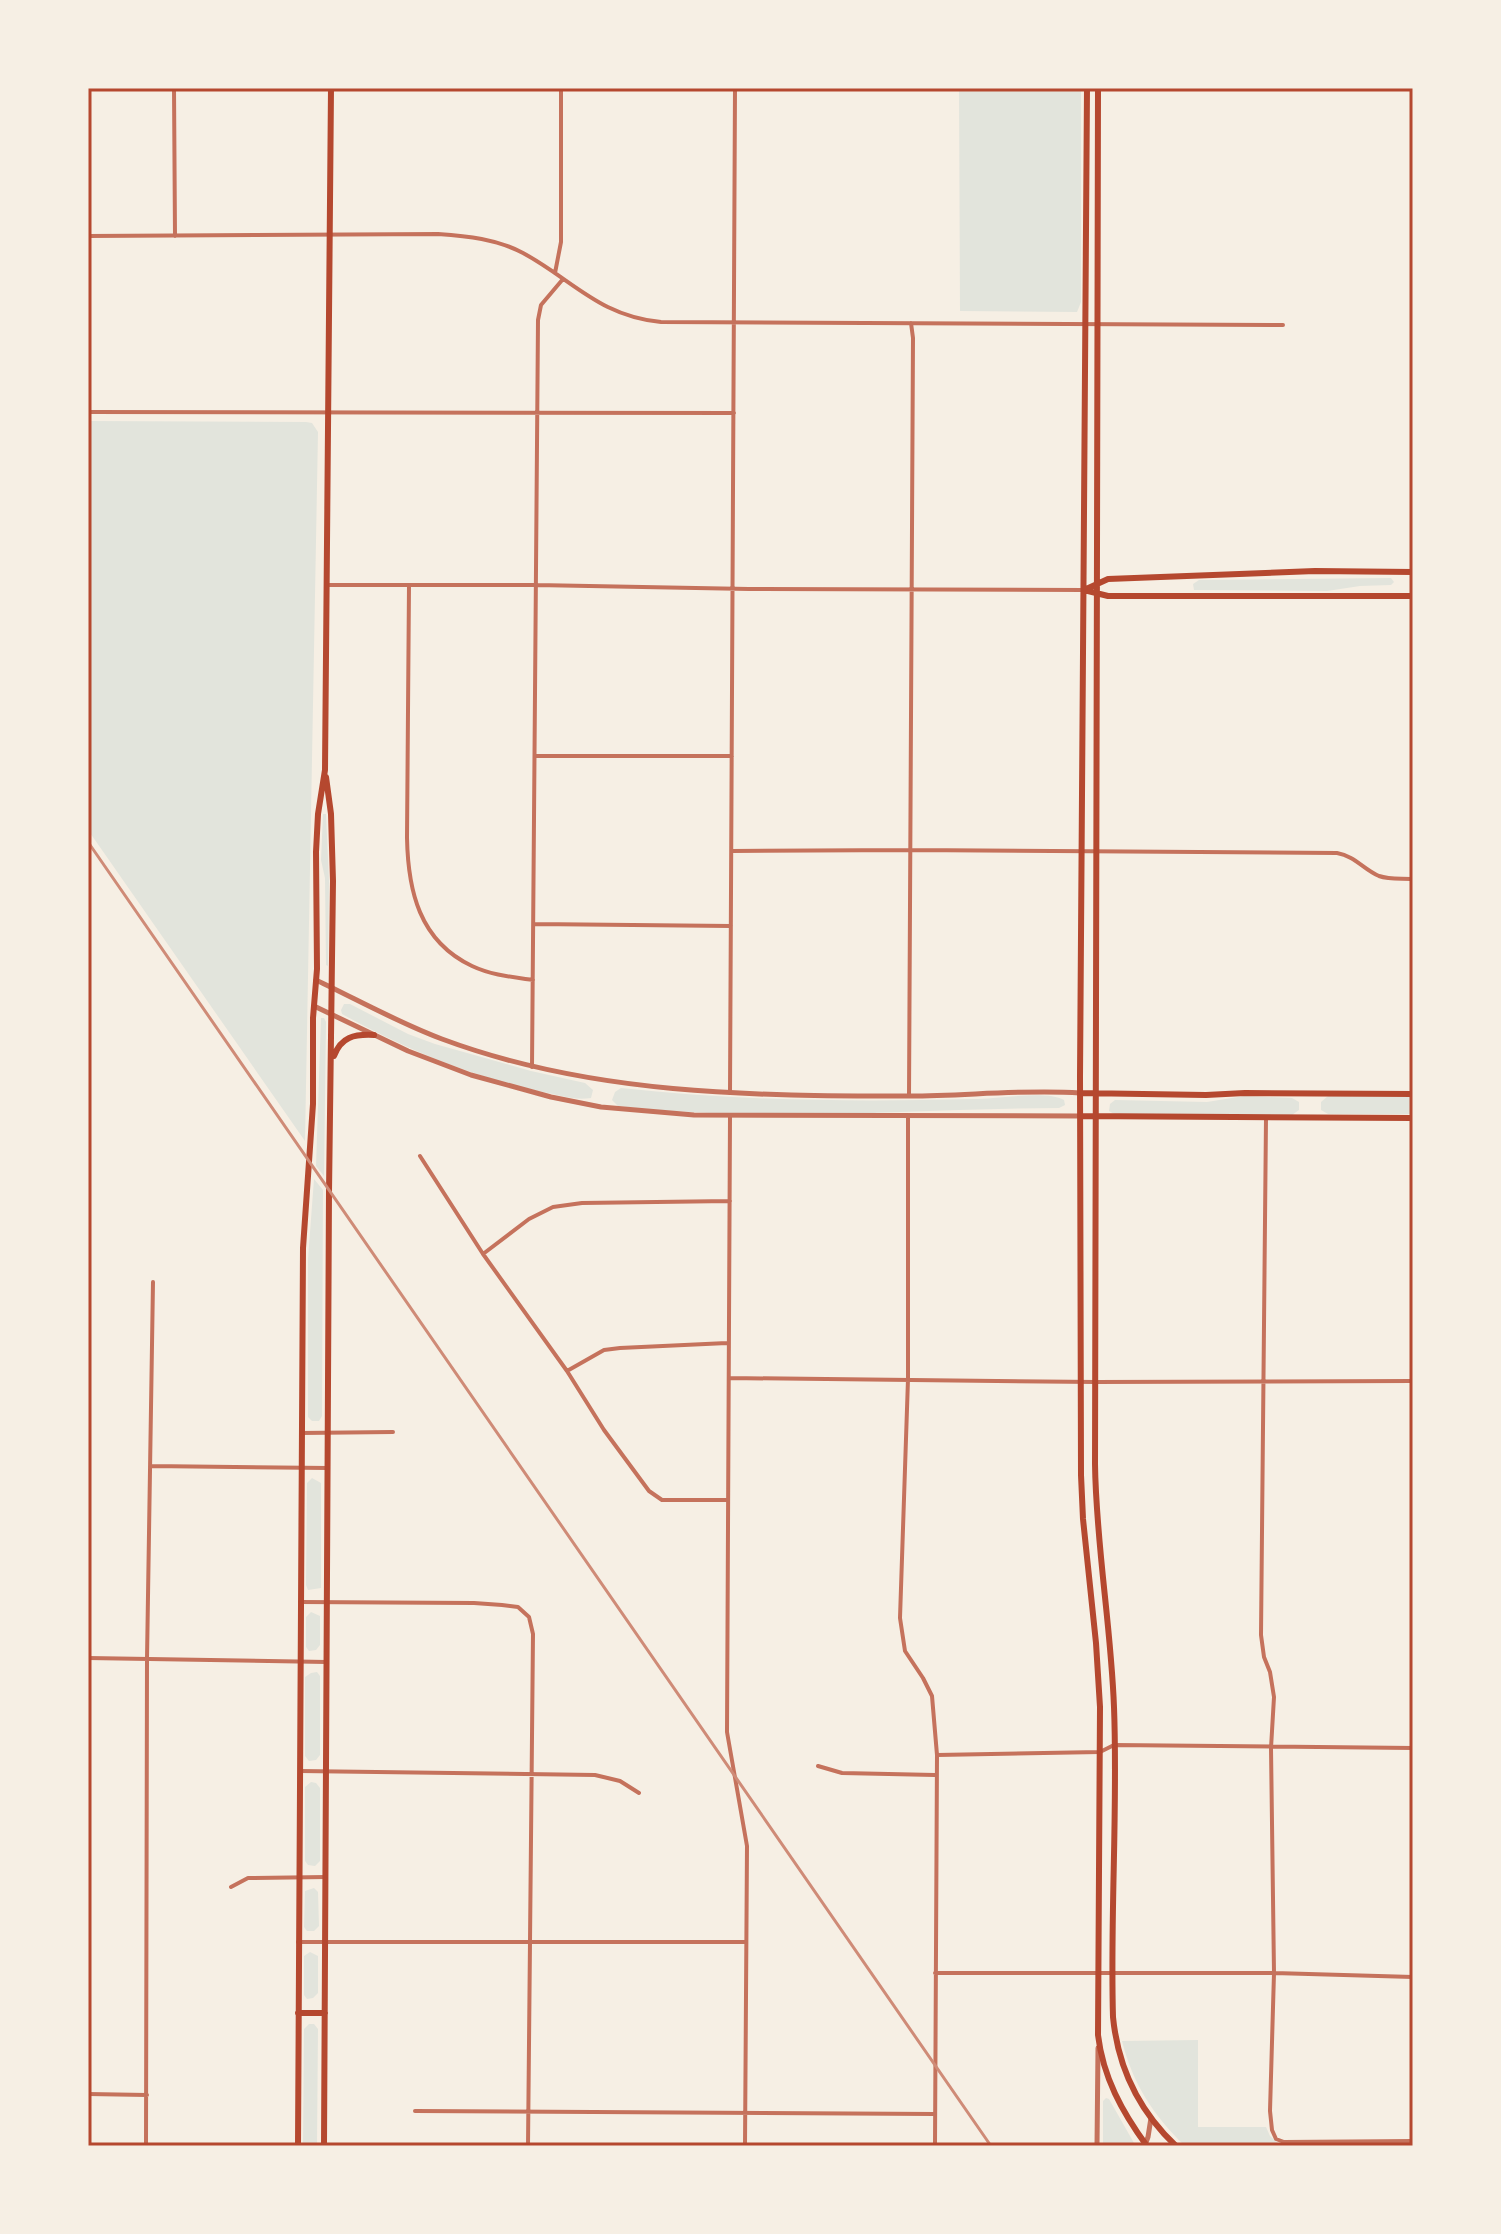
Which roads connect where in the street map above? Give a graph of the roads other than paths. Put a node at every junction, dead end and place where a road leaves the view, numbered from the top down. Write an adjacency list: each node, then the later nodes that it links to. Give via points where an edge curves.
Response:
1 (174, 88): 9 (street)
2 (331, 88): 7 (main road)
3 (561, 88): 10 (street, via 561,242)
4 (735, 88): 12 (street)
5 (1087, 88): 14 (main road)
6 (1098, 88): 15 (main road)
7 (329, 235): 9 (street); 10 (street, via 480,239 512,248); 18 (main road)
8 (88, 236): 9 (street)
9 (175, 236)
10 (554, 273): 11 (street)
11 (563, 279): 12 (street, via 601,304 636,318); 19 (street, via 539,312)
12 (734, 323): 13 (street); 20 (street)
13 (911, 323): 14 (street); 27 (street)
14 (1087, 324): 15 (street); 28 (main road)
15 (1097, 324): 16 (street); 22 (main road)
16 (1283, 325)
17 (88, 412): 18 (street)
18 (327, 412): 19 (street); 23 (main road)
19 (537, 412): 20 (street); 25 (street)
20 (734, 413): 26 (street)
21 (1413, 572): 22 (main road, via 1315,571 1108,579)
22 (1097, 584): 28 (main road); 29 (main road)
23 (326, 585): 24 (street); 33 (main road)
24 (409, 585): 25 (street); 42 (street, via 407,838 412,891 427,927 458,958 492,973)
25 (536, 585): 26 (street); 31 (street)
26 (732, 588): 27 (street); 32 (street)
27 (912, 588): 28 (street); 34 (street)
28 (1084, 590): 29 (main road); 36 (main road)
29 (1097, 593): 30 (main road); 37 (main road)
30 (1413, 596)
31 (535, 756): 32 (street); 39 (street)
32 (732, 756): 35 (street)
33 (325, 770): 41 (main road, via 316,852); 43 (main road, via 332,827)
34 (911, 850): 35 (street); 36 (street); 53 (street)
35 (732, 851): 40 (street)
36 (1082, 853): 37 (street); 50 (main road)
37 (1096, 853): 38 (street, via 1337,853 1378,875); 51 (main road)
38 (1413, 879)
39 (534, 924): 40 (street); 42 (street)
40 (731, 926): 49 (street)
41 (316, 980): 43 (street); 44 (main road)
42 (533, 980): 48 (street)
43 (333, 988): 45 (main road); 48 (street, via 443,1040)
44 (314, 1006): 45 (street); 73 (main road)
45 (333, 1015): 46 (street); 47 (main road)
46 (374, 1035): 47 (main road, via 350,1036); 54 (street, via 458,1070 551,1097 623,1110)
47 (332, 1059): 74 (main road)
48 (532, 1067): 49 (street, via 625,1084)
49 (730, 1093): 53 (street)
50 (1080, 1093): 51 (main road); 53 (street); 56 (main road)
51 (1097, 1094): 52 (main road); 57 (main road)
52 (1413, 1094)
53 (909, 1096)
54 (730, 1116): 55 (street); 61 (street)
55 (908, 1116): 56 (street); 67 (street)
56 (1080, 1116): 57 (main road); 68 (main road)
57 (1096, 1116): 58 (main road); 71 (main road)
58 (1266, 1118): 59 (main road); 69 (street)
59 (1413, 1118)
60 (420, 1156): 62 (street)
61 (730, 1201): 62 (street, via 553,1207); 64 (street)
62 (483, 1254): 65 (street)
63 (153, 1282): 75 (street)
64 (728, 1343): 65 (street, via 604,1350); 66 (street)
65 (567, 1371): 78 (street, via 649,1491 662,1500)
66 (729, 1378): 67 (street); 78 (street)
67 (908, 1379): 68 (street); 89 (street, via 900,1618 905,1651 932,1696)
68 (1081, 1381): 71 (street); 88 (main road, via 1083,1519)
69 (1265, 1381): 70 (street); 71 (street); 86 (street, via 1261,1635 1274,1697)
70 (1413, 1381)
71 (1095, 1382): 85 (main road, via 1096,1521 1111,1656)
72 (393, 1432): 74 (street)
73 (301, 1433): 74 (street); 76 (main road)
74 (328, 1433): 77 (main road)
75 (150, 1466): 76 (street); 82 (street)
76 (301, 1468): 77 (street); 79 (main road)
77 (328, 1468): 80 (main road)
78 (728, 1500): 102 (street, via 727,1732 747,1846)
79 (300, 1602): 80 (street); 83 (main road)
80 (328, 1602): 84 (main road); 93 (street, via 518,1607 529,1617 533,1634)
81 (88, 1658): 82 (street)
82 (147, 1659): 83 (street); 112 (street)
83 (301, 1661): 84 (street); 91 (main road)
84 (327, 1662): 92 (main road)
85 (1114, 1745): 86 (street); 88 (street); 105 (main road)
86 (1271, 1748): 87 (street); 106 (street)
87 (1413, 1748)
88 (1100, 1752): 89 (street); 104 (main road)
89 (937, 1755): 94 (street)
90 (818, 1766): 94 (street, via 842,1773)
91 (300, 1771): 92 (street); 96 (main road)
92 (326, 1771): 93 (street); 97 (main road)
93 (532, 1775): 95 (street, via 595,1775); 101 (street)
94 (936, 1775): 103 (street)
95 (639, 1793)
96 (299, 1876): 97 (street); 98 (street, via 248,1878); 99 (main road)
97 (326, 1877): 100 (main road)
98 (231, 1887)
99 (298, 1942): 100 (street); 108 (main road)
100 (325, 1942): 101 (street); 109 (main road)
101 (529, 1942): 102 (street); 114 (street)
102 (746, 1942): 115 (street)
103 (935, 1973): 104 (street); 116 (street)
104 (1098, 1973): 105 (street); 110 (main road)
105 (1112, 1973): 106 (street); 117 (main road, via 1118,2052 1132,2090)
106 (1274, 1973): 107 (street); 118 (street, via 1270,2111 1276,2139)
107 (1413, 1977)
108 (298, 2013): 109 (main road); 120 (main road)
109 (325, 2013): 121 (main road)
110 (1098, 2035): 125 (street); 126 (main road, via 1110,2084)
111 (88, 2094): 112 (street)
112 (147, 2095): 119 (street)
113 (415, 2111): 114 (street)
114 (528, 2113): 115 (street); 122 (street)
115 (746, 2113): 116 (street); 123 (street)
116 (935, 2114): 124 (street)
117 (1151, 2118): 126 (street); 127 (main road)
118 (1413, 2141)
119 (146, 2146)
120 (298, 2146)
121 (324, 2146)
122 (528, 2146)
123 (745, 2146)
124 (935, 2146)
125 (1097, 2146)
126 (1145, 2146)
127 (1176, 2146)

